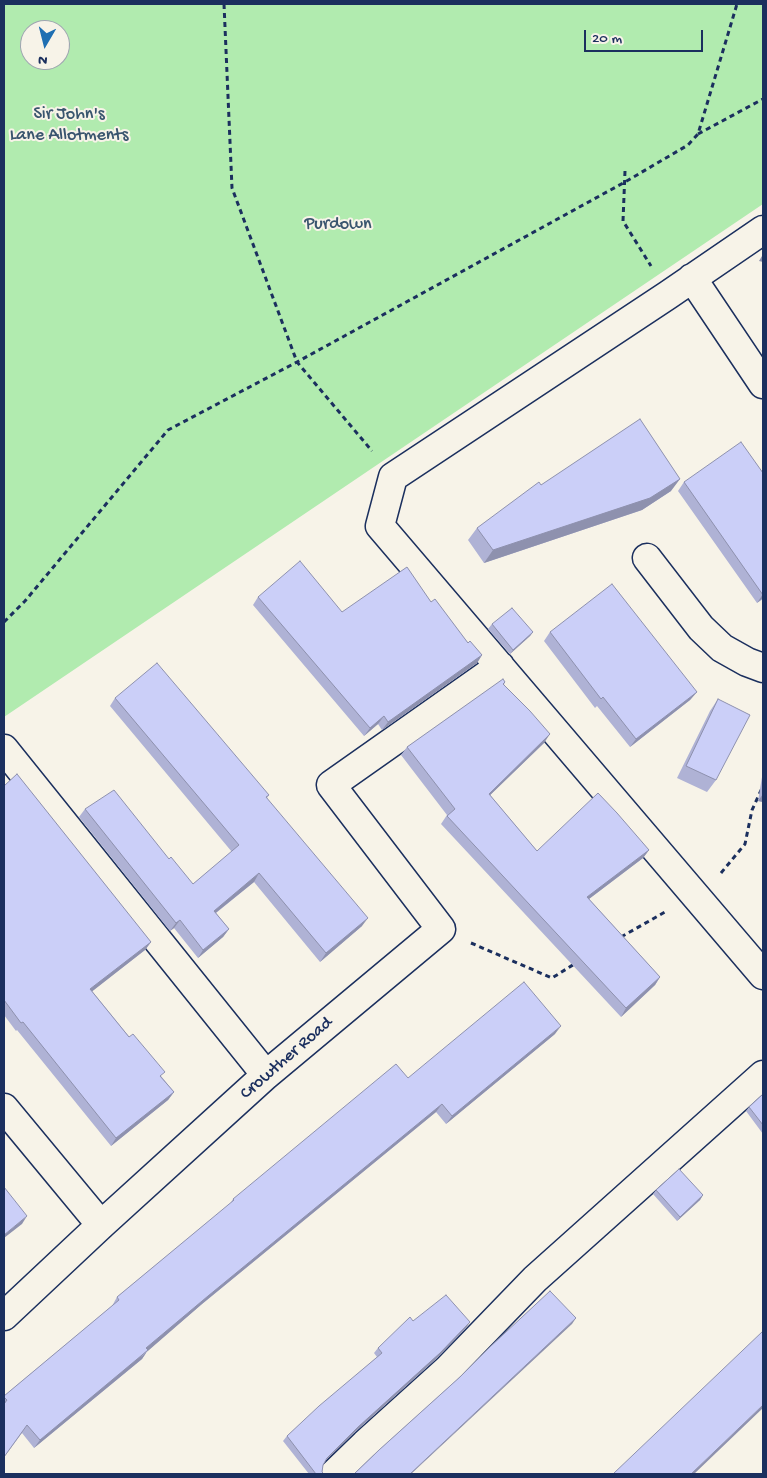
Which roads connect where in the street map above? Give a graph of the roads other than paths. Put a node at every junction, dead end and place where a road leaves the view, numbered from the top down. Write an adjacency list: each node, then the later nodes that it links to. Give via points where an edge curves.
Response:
1 (763, 230): 2 (street)
2 (692, 278): 3 (street); 5 (street, via 393,477 380,526)
3 (763, 384)
4 (648, 558): 6 (street, via 701,628 722,648)
5 (500, 666): 8 (street); 9 (street, Crowther Road, via 331,784 441,929)
6 (763, 668)
7 (4, 749): 9 (street)
8 (763, 975)
9 (266, 1075): 12 (street, Crowther Road)
10 (763, 1075): 14 (street, via 535,1279 447,1370)
11 (4, 1108): 12 (street)
12 (101, 1225): 13 (street, Crowther Road)
13 (4, 1316)
14 (334, 1474)

